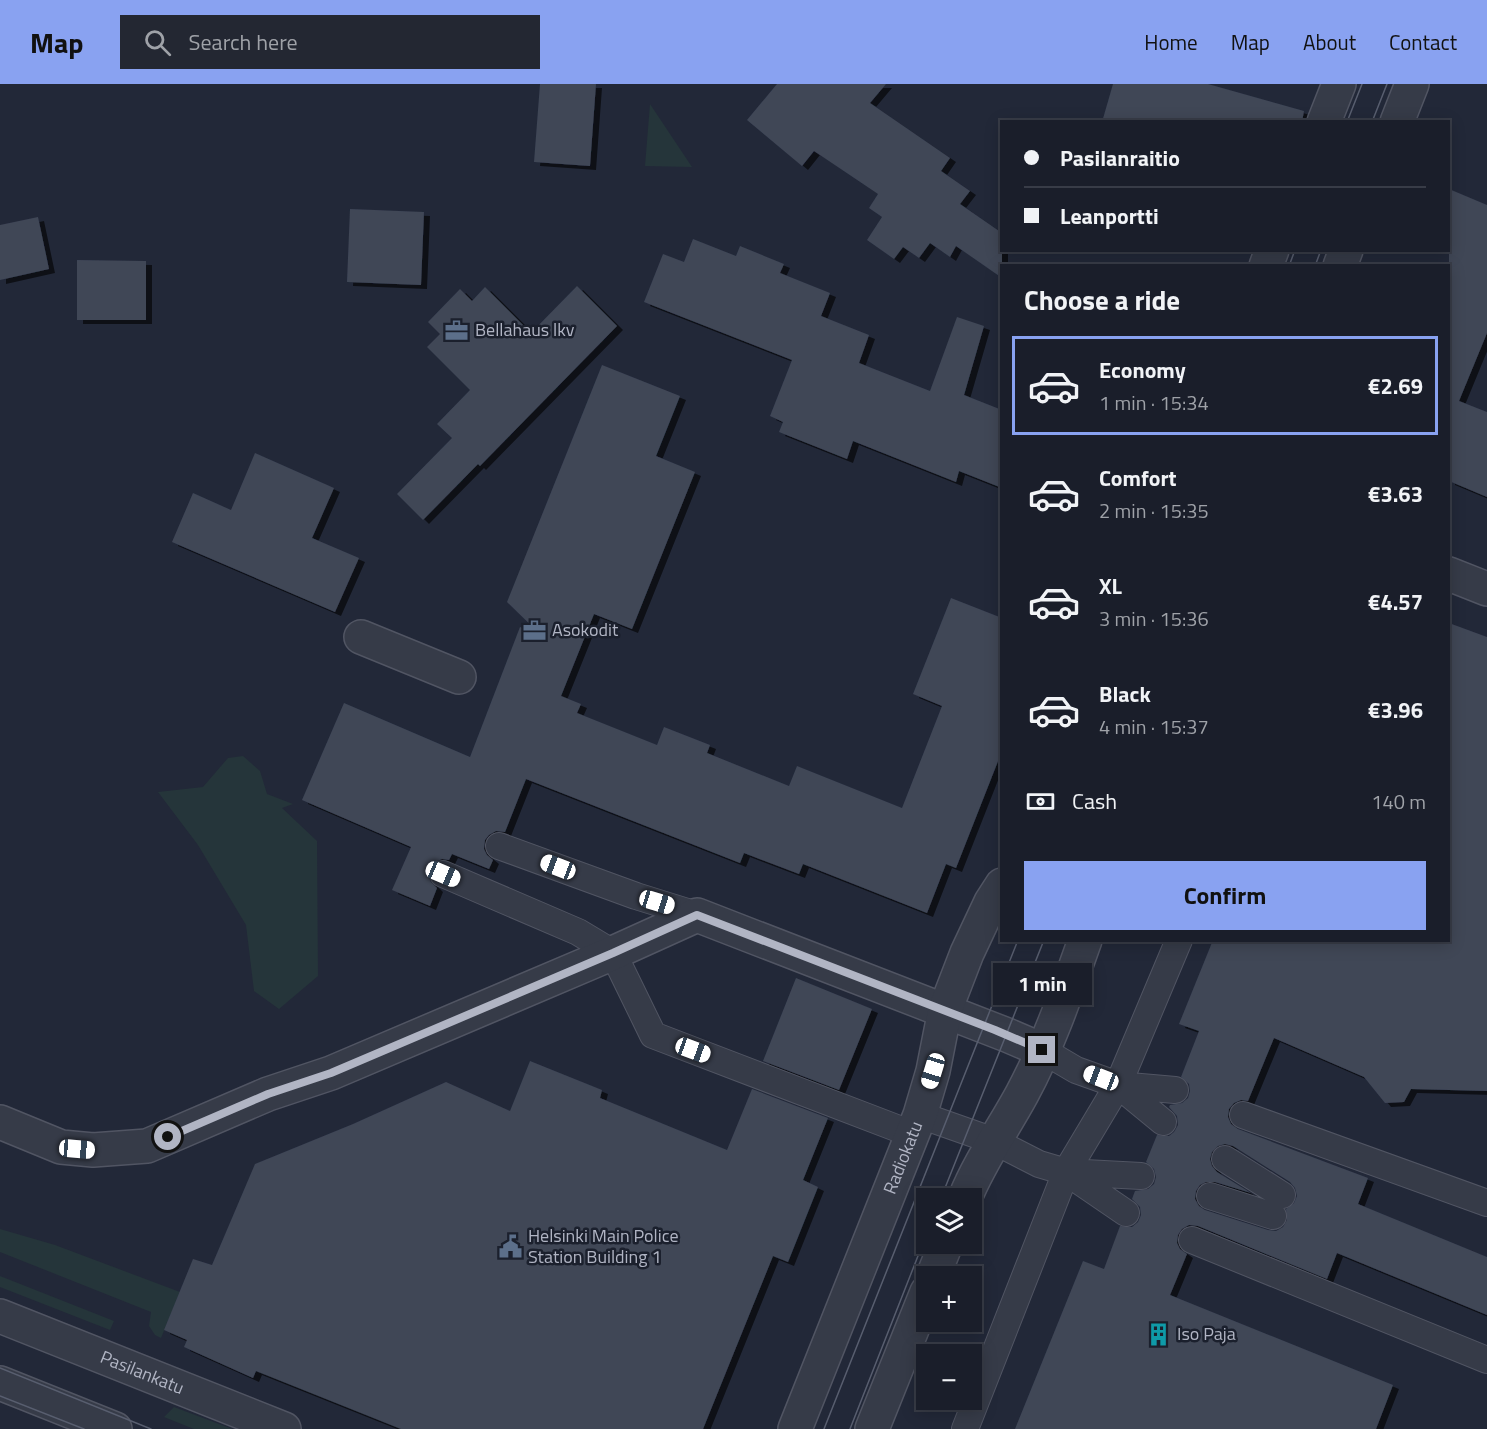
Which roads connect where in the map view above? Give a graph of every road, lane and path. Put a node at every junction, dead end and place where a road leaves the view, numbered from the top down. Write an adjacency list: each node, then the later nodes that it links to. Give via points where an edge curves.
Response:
1 (1339, 84): 3 (street)
2 (1412, 84): 4 (street)
3 (1325, 120)
4 (1398, 120)
5 (1450, 574): 6 (street)
6 (1487, 589)
7 (361, 637): 8 (street)
8 (459, 677)
9 (499, 846): 12 (lane)
10 (443, 874): 15 (lane, via 578,932)
11 (1000, 888): 16 (street, Radiokatu, via 967,953)
12 (697, 915): 15 (street); 16 (street)
13 (1084, 942): 17 (street)
14 (1178, 942): 18 (lane)
15 (613, 953): 21 (street, via 147,1146 93,1150 61,1147); 23 (lane, via 652,1035)
16 (945, 1010): 17 (street); 23 (street, Radiokatu, via 933,1071)
17 (1042, 1050): 18 (lane, via 1076,1070); 24 (street, via 1023,1093)
18 (1118, 1085): 19 (lane); 22 (lane); 26 (lane)
19 (1175, 1090)
20 (1243, 1115): 30 (lane)
21 (0, 1122)
22 (1163, 1122)
23 (916, 1124): 24 (lane); 39 (street, Radiokatu)
24 (994, 1141): 26 (lane, via 1039,1164); 28 (street)
25 (1225, 1159): 29 (lane, via 1277,1206)
26 (1066, 1172): 27 (lane); 31 (lane); 41 (lane)
27 (1141, 1176)
28 (969, 1188)
29 (1210, 1196)
30 (1487, 1203)
31 (1126, 1213)
32 (1192, 1240): 35 (lane)
33 (0, 1316): 38 (street, Pasilankatu)
34 (916, 1319): 40 (street)
35 (1487, 1360)
36 (0, 1383): 37 (street)
37 (115, 1429)
38 (284, 1429)
39 (795, 1429)
40 (872, 1429)
41 (965, 1429)

